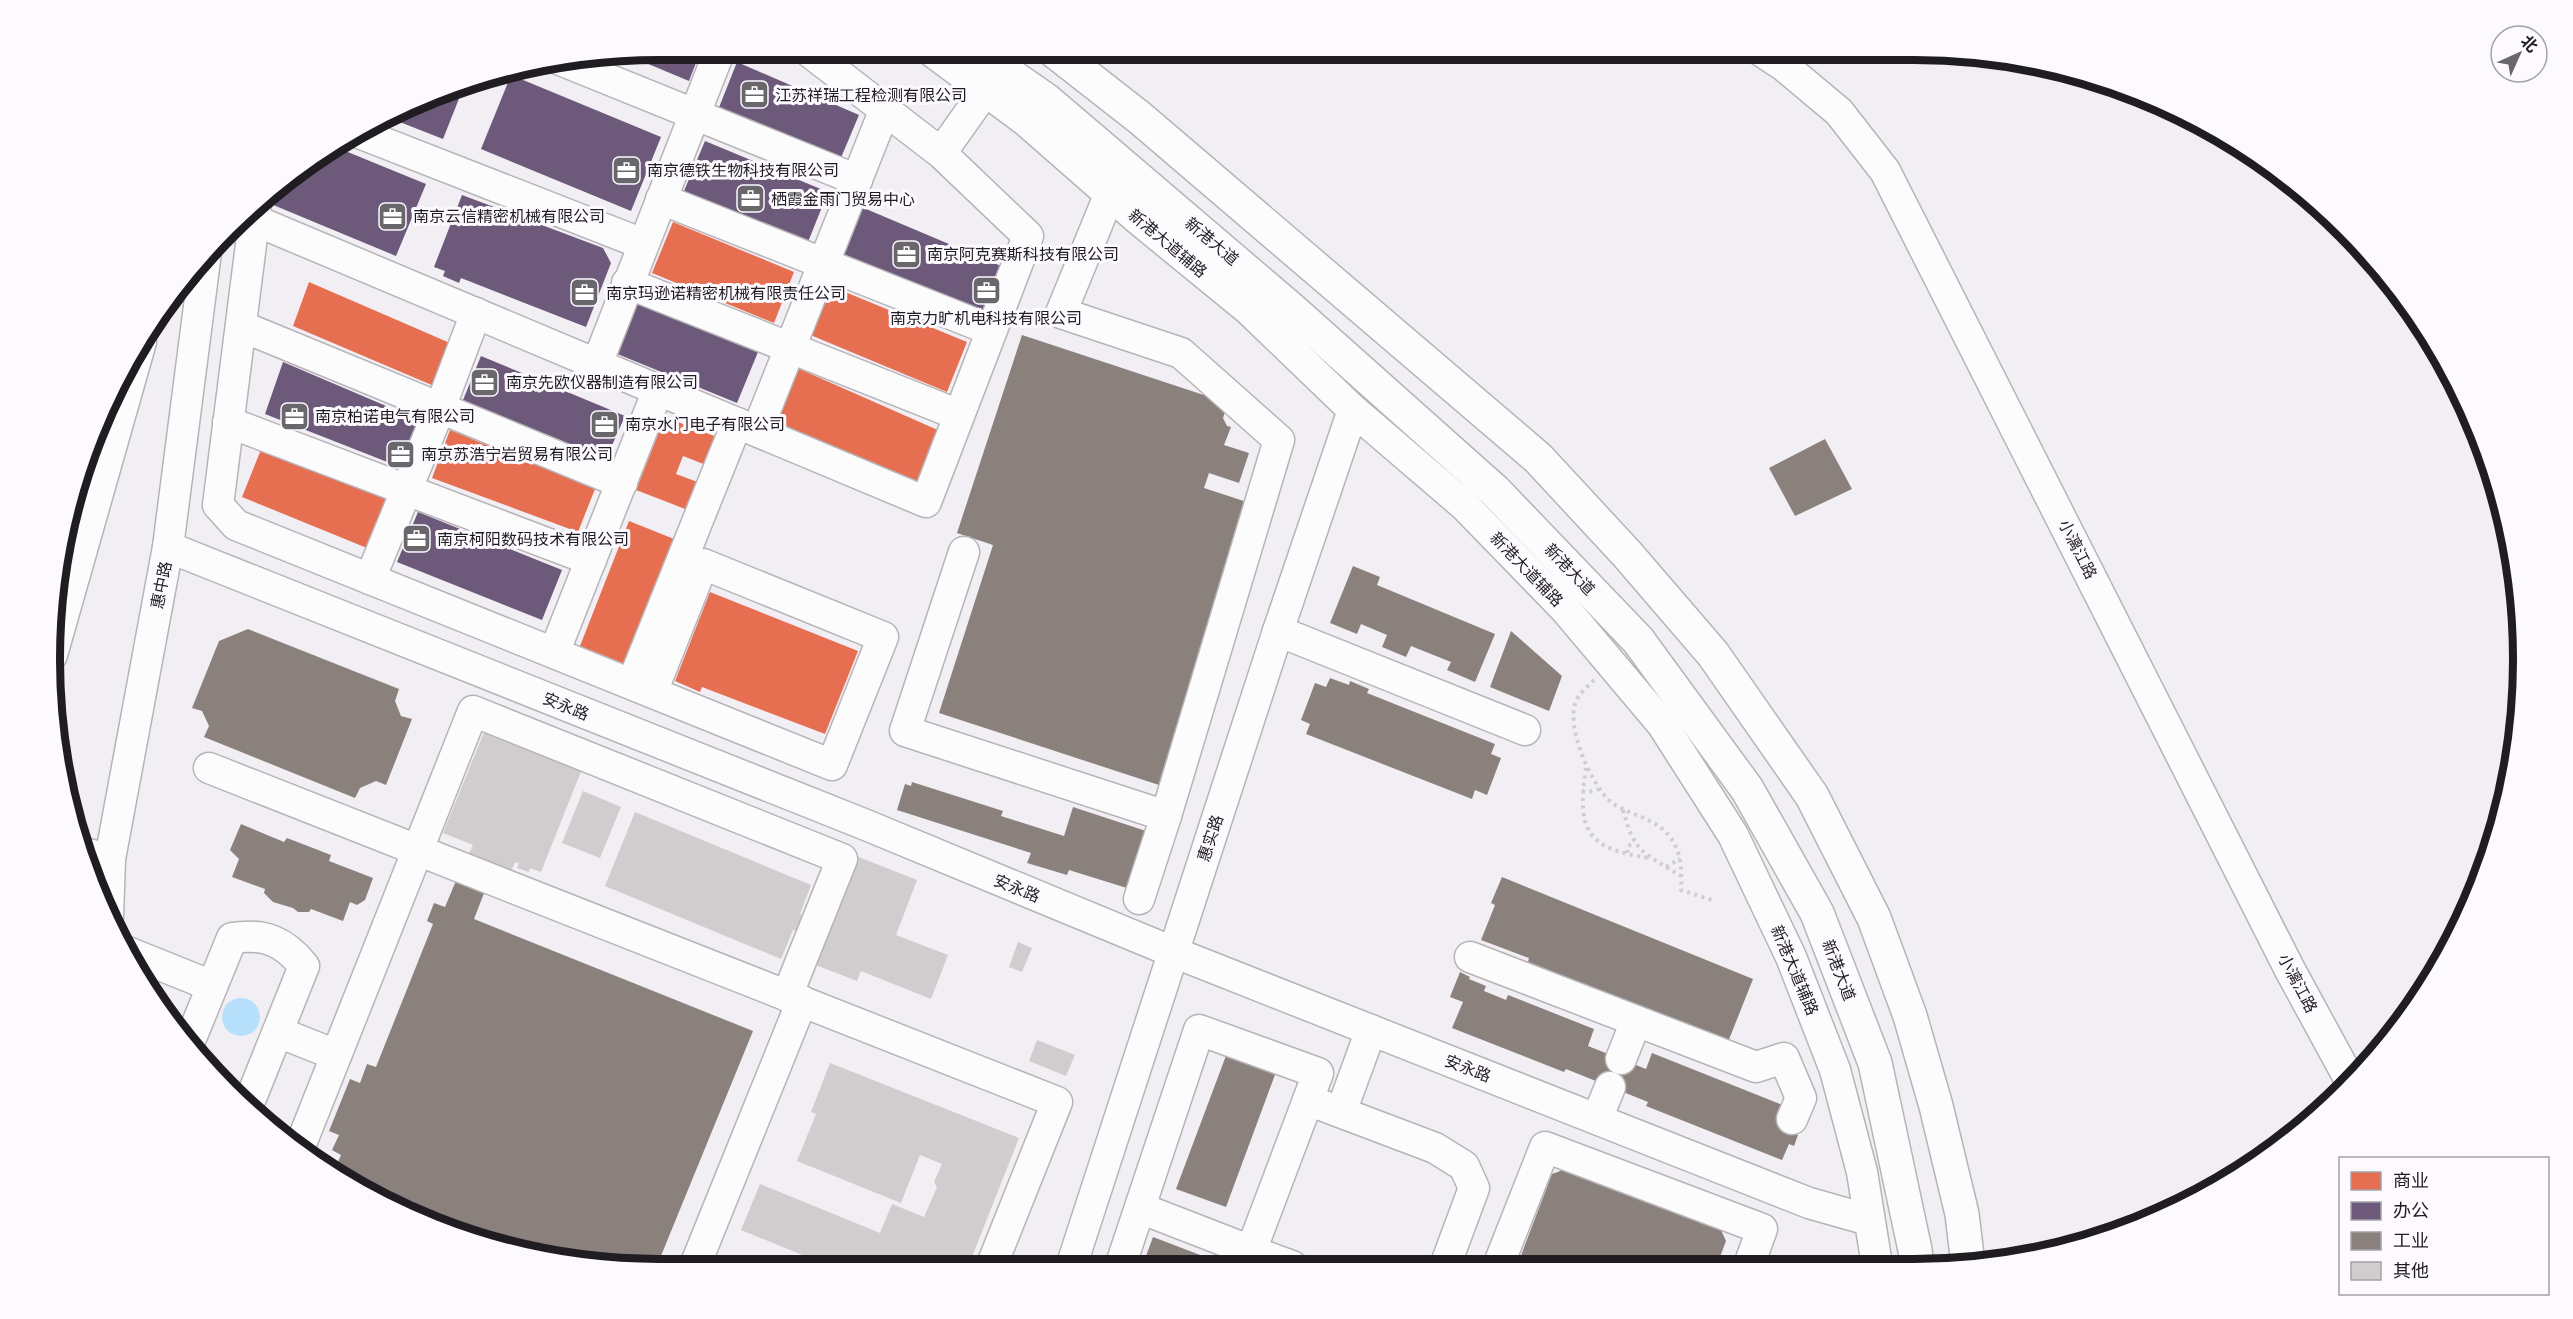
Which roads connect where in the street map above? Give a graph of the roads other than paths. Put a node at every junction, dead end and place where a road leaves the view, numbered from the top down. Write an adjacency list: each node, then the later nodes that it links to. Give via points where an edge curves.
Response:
1 (716, 60): 10 (street)
2 (820, 60): 9 (street)
3 (943, 60): 8 (street, 新港大道辅路)
4 (988, 60): 85 (main road, 新港大道, via 1046,100 1300,317 1495,491 1638,640 1747,789 1817,913 1875,1063)
5 (1066, 60): 75 (main road, via 1140,118 1538,458 1713,654 1812,796 1874,918 1910,1016 1936,1106 1962,1214)
6 (1775, 60): 64 (street, 小漓江路, via 1839,112 1885,171 2290,970)
7 (575, 66): 10 (street)
8 (985, 91): 12 (street); 14 (street, 新港大道辅路)
9 (885, 109): 12 (street); 13 (street)
10 (694, 115): 13 (street); 15 (street)
11 (367, 136): 18 (street)
12 (941, 153): 24 (street, via 1028,236)
13 (856, 180): 19 (street)
14 (1110, 193): 30 (street, 新港大道辅路, via 1249,310); 48 (street, via 1061,313 1181,353 1279,440)
15 (661, 199): 18 (street); 19 (street)
16 (248, 224): 22 (street)
17 (247, 225): 23 (street)
18 (643, 244): 21 (street)
19 (823, 264): 24 (street); 25 (street)
20 (204, 271): 36 (street, 惠中路)
21 (627, 283): 25 (street); 26 (street)
22 (476, 313): 26 (street); 29 (street)
23 (241, 326): 29 (street); 32 (street)
24 (991, 330): 31 (street)
25 (790, 348): 31 (street); 33 (street)
26 (597, 364): 28 (street)
27 (131, 377): 40 (street)
28 (658, 390): 33 (street); 34 (street)
29 (440, 408): 34 (street); 35 (street)
30 (1353, 410): 41 (street, 惠实路); 73 (street, 新港大道辅路, via 1465,506 1566,610 1662,724 1733,835 1791,957 1835,1070 1862,1172)
31 (959, 415): 33 (street, via 926,502)
32 (228, 422): 35 (street); 39 (street, via 218,505 236,525)
33 (747, 427): 44 (street)
34 (622, 483): 38 (street)
35 (407, 490): 38 (street); 39 (street)
36 (168, 548): 43 (street, 安永路); 50 (street, 惠中路)
37 (964, 552): 48 (street, via 905,731)
38 (591, 560): 42 (street)
39 (370, 579): 42 (street)
40 (61, 624)
41 (1278, 631): 46 (street); 53 (street, 惠实路)
42 (554, 653): 44 (street)
43 (488, 675): 45 (street); 53 (street, 安永路)
44 (642, 688): 44 (street, via 832,765 883,637 703,564)
45 (473, 711): 49 (street); 57 (street, via 842,859)
46 (1525, 730)
47 (209, 768): 49 (street)
48 (1166, 816): 52 (street)
49 (418, 850): 57 (street); 62 (street)
50 (97, 856): 51 (street, 惠中路)
51 (100, 874)
52 (1139, 899)
53 (1173, 952): 59 (street, 安永路); 78 (street, 惠实路)
54 (139, 957): 56 (street)
55 (1470, 957): 58 (street)
56 (212, 986): 60 (street, via 232,938 254,934 290,948 304,966); 61 (street)
57 (794, 999): 76 (street); 77 (street, via 1057,1102)
58 (1636, 1021): 63 (street); 70 (street, via 1756,1067 1784,1058 1801,1098)
59 (1371, 1030): 68 (street); 69 (street, 安永路)
60 (278, 1032): 62 (street); 66 (street)
61 (192, 1034)
62 (336, 1055): 71 (street)
63 (1621, 1059)
64 (2346, 1073)
65 (1610, 1087): 69 (street)
66 (251, 1098)
67 (1308, 1100): 68 (street); 72 (street, via 1318,1072 1200,1030); 74 (street)
68 (1341, 1112): 81 (street, via 1435,1148 1464,1166 1474,1188)
69 (1598, 1119): 73 (street, 安永路, via 1809,1203)
70 (1792, 1119)
71 (302, 1140)
72 (1140, 1208): 74 (street); 79 (street)
73 (1869, 1220): 84 (street, 新港大道辅路)
74 (1251, 1251): 80 (street)
75 (1967, 1257)
76 (697, 1259)
77 (994, 1259)
78 (1074, 1259)
79 (1123, 1259)
80 (1273, 1259)
81 (1448, 1259)
82 (1501, 1259): 83 (street, via 1545,1147 1762,1229)
83 (1751, 1259)
84 (1876, 1259)
85 (1917, 1259)

